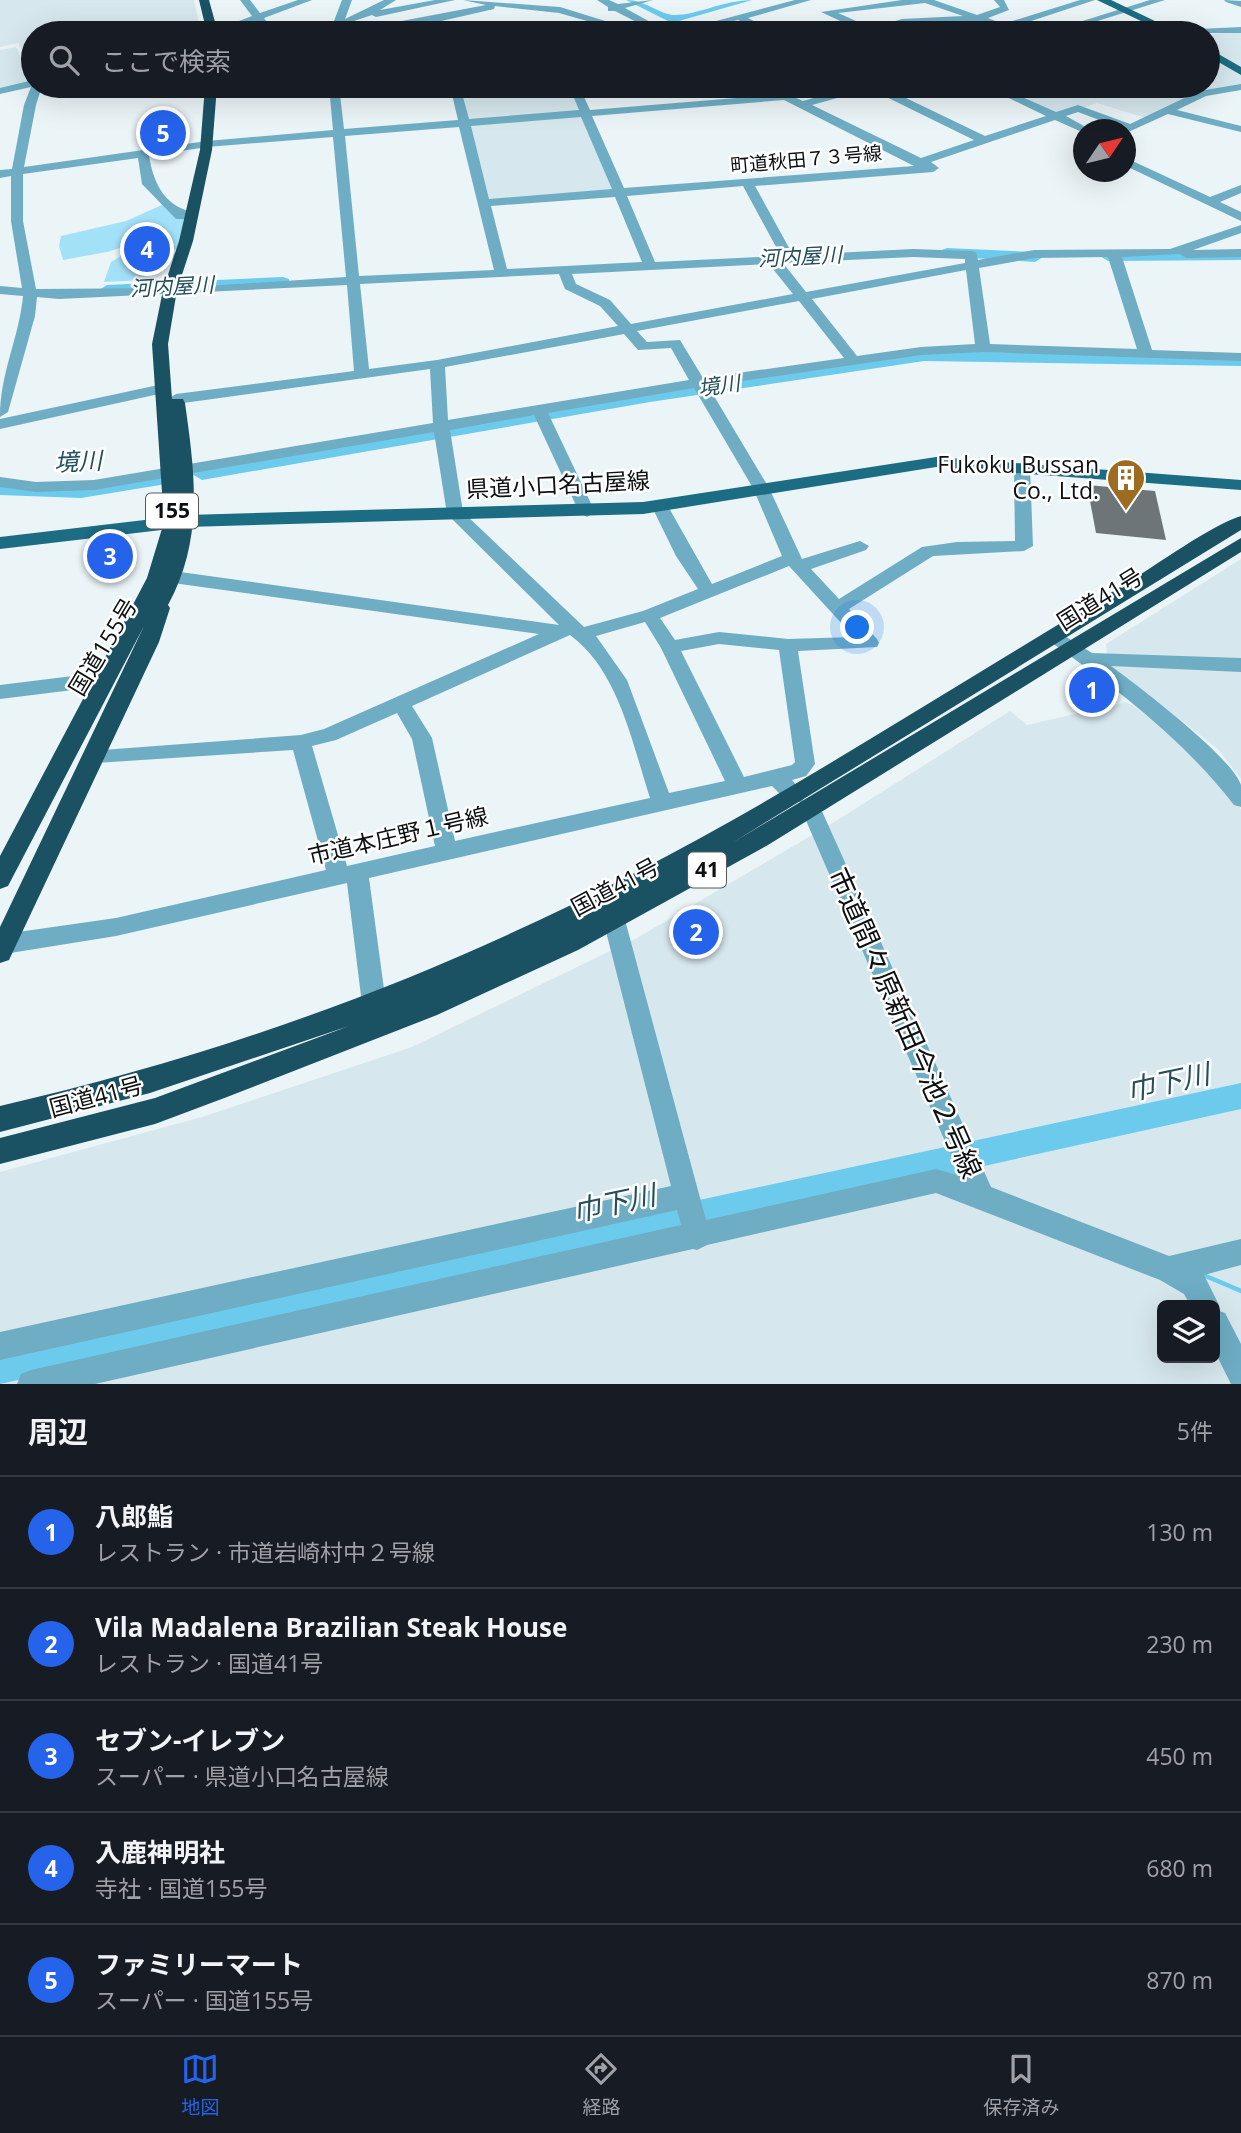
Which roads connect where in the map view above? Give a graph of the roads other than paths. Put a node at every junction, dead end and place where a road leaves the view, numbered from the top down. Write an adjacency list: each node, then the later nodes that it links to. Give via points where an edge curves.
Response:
1 (204, 0): 34 (highway)
2 (245, 0): 30 (street)
3 (307, 0): 30 (street)
4 (346, 0): 37 (street)
5 (401, 0): 21 (street)
6 (450, 0): 21 (street)
7 (468, 0): 19 (street)
8 (602, 0): 24 (street)
9 (648, 0): 24 (street)
10 (803, 0): 27 (street); 33 (street)
11 (926, 0): 26 (street); 27 (street); 31 (street)
12 (999, 0): 31 (street, via 1006,8)
13 (1052, 0): 22 (street)
14 (1090, 0): 22 (street)
15 (1102, 0): 25 (main road)
16 (1160, 0): 25 (street)
17 (1229, 0): 20 (street)
18 (385, 1): 28 (street)
19 (498, 4): 23 (street); 32 (street)
20 (1241, 4)
21 (420, 7): 28 (street); 32 (street)
22 (1065, 7): 52 (street)
23 (543, 8): 29 (street); 42 (street)
24 (616, 8): 29 (street); 44 (street)
25 (1125, 10): 53 (street); 54 (main road)
26 (911, 11): 48 (street); 49 (street)
27 (826, 12): 47 (street)
28 (370, 14): 38 (street); 39 (street)
29 (583, 16): 43 (street)
30 (259, 17): 35 (street); 36 (street)
31 (979, 17): 50 (street); 51 (street)
32 (436, 18): 40 (street); 41 (street)
33 (737, 18): 45 (street); 46 (street)
34 (210, 21)
35 (248, 21)
36 (262, 21)
37 (339, 21)
38 (355, 21)
39 (382, 21)
40 (412, 21)
41 (437, 21)
42 (548, 21)
43 (599, 21)
44 (641, 21)
45 (725, 21)
46 (743, 21)
47 (846, 21)
48 (903, 21)
49 (941, 21)
50 (951, 21)
51 (989, 21)
52 (1022, 21)
53 (1089, 21)
54 (1149, 21)
55 (1241, 30): 56 (street)
56 (1220, 31)
57 (1220, 59): 58 (main road)
58 (1241, 72)
59 (21, 87): 62 (street)
60 (1241, 87): 61 (street)
61 (1220, 90)
62 (0, 91)
63 (32, 98): 90 (street)
64 (210, 98): 86 (highway, 国道155号 / 155)
65 (335, 98): 84 (street)
66 (458, 98): 80 (street)
67 (579, 98): 77 (street)
68 (772, 98): 77 (street)
69 (787, 98): 75 (street)
70 (830, 98): 75 (street)
71 (896, 98): 85 (street)
72 (903, 98): 85 (street)
73 (1016, 98): 78 (street)
74 (1193, 98): 76 (street)
75 (802, 106): 88 (street)
76 (1168, 111): 82 (street); 83 (street)
77 (584, 112): 80 (street); 94 (street)
78 (1056, 116): 79 (street, via 1078,108); 81 (street); 85 (street)
79 (1104, 119)
80 (464, 122): 84 (street); 96 (street)
81 (1073, 124)
82 (1136, 125)
83 (1241, 129)
84 (339, 131): 86 (street); 109 (street)
85 (985, 140): 88 (street)
86 (207, 144): 87 (street); 97 (highway, 国道155号 / 155)
87 (143, 152): 90 (street); 97 (street, via 148,184 180,216)
88 (916, 163): 92 (street, 町道秋田７３号線, via 933,168)
89 (1136, 167): 95 (street)
90 (17, 172): 91 (street); 112 (street, via 17,220)
91 (0, 174)
92 (747, 183): 94 (street, 町道秋田７３号線); 103 (street)
93 (1241, 189): 95 (street)
94 (617, 192): 96 (street, 町道秋田７３号線); 105 (street)
95 (1210, 202): 98 (street)
96 (484, 203): 108 (street)
97 (192, 216): 110 (highway, 国道155号 / 155)
98 (1241, 217)
99 (1241, 229): 100 (street)
100 (1177, 252): 101 (street); 102 (street)
101 (1241, 253)
102 (1114, 254): 106 (street, via 1034,254); 116 (street)
103 (789, 259): 104 (street); 106 (street, via 971,255)
104 (773, 260): 105 (street); 113 (street)
105 (650, 265): 107 (street)
106 (972, 267): 113 (street); 115 (street)
107 (564, 269): 108 (street); 114 (street, via 570,286 602,301)
108 (501, 272): 109 (street)
109 (353, 279): 110 (street); 120 (street)
110 (175, 289): 112 (street); 122 (highway, 国道155号 / 155, via 160,344)
111 (0, 290): 112 (street)
112 (30, 294): 124 (street, via 29,316)
113 (801, 298): 114 (street); 118 (street)
114 (630, 330): 119 (street); 121 (street, via 643,346 675,343)
115 (983, 348): 116 (street); 118 (street)
116 (1146, 354): 117 (street)
117 (1241, 357)
118 (853, 360): 121 (street)
119 (437, 364): 120 (street); 126 (street)
120 (362, 372): 122 (street)
121 (700, 386): 123 (street); 131 (street)
122 (169, 394): 125 (street); 128 (highway, 国道155号 / 155)
123 (539, 409): 126 (street); 133 (street)
124 (0, 412)
125 (0, 424)
126 (441, 425): 128 (street); 134 (street)
127 (1022, 468): 130 (main road, 県道小口名古屋線); 131 (main road, 県道小口名古屋線, via 911,464); 143 (street, via 1024,547 928,551)
128 (177, 471): 129 (street, via 71,487); 135 (highway, 国道155号 / 155)
129 (0, 482)
130 (1241, 485)
131 (761, 488): 132 (main road, 県道小口名古屋線); 140 (street)
132 (659, 505): 133 (main road, 県道小口名古屋線); 142 (street)
133 (587, 512): 134 (main road, 県道小口名古屋線)
134 (455, 514): 135 (main road, 県道小口名古屋線); 145 (street)
135 (180, 522): 137 (main road, 県道小口名古屋線); 141 (highway, 国道155号 / 155); 150 (highway, 国道155号 / 155, via 157,578)
136 (1241, 522): 148 (highway, 国道41号 / 41)
137 (0, 544)
138 (1241, 544): 148 (highway, 国道41号 / 41)
139 (860, 546): 140 (street)
140 (795, 563): 142 (street); 143 (street)
141 (168, 587): 145 (street); 155 (highway, 155, via 149,642); 156 (highway, 国道155号 / 155)
142 (708, 591): 144 (street)
143 (839, 607): 146 (street, via 870,643)
144 (649, 615): 145 (street); 147 (street)
145 (572, 631): 152 (street); 161 (street, via 604,658 632,718)
146 (788, 645): 147 (street, via 719,638); 157 (street, 市道本庄野１号線, via 805,764 799,771)
147 (670, 647): 158 (street)
148 (1071, 648): 149 (street); 159 (street, via 1192,740); 160 (highway, 国道41号 / 41)
149 (1241, 665)
150 (100, 683): 151 (street); 153 (highway, 国道155号 / 155)
151 (0, 692)
152 (401, 705): 154 (street, via 329,735); 162 (street, via 422,738)
153 (84, 713): 156 (highway, 国道155号 / 155); 163 (highway, 155, via 48,768)
154 (301, 741): 155 (street); 164 (street)
155 (96, 756): 168 (highway, 155)
156 (61, 768): 165 (highway, 国道155号 / 155); 166 (highway, 国道155号 / 155)
157 (776, 777): 158 (street, 市道本庄野１号線); 160 (street)
158 (738, 786): 161 (street, 市道本庄野１号線)
159 (1241, 800)
160 (803, 802): 167 (highway, 国道41号 / 41); 169 (highway, 国道41号 / 41, via 584,912); 173 (street, 市道間々原新田今池２号線)
161 (662, 803): 162 (street, 市道本庄野１号線)
162 (447, 852): 164 (street, 市道本庄野１号線)
163 (0, 858)
164 (348, 875): 168 (street, 市道本庄野１号線); 169 (street)
165 (0, 879)
166 (0, 897)
167 (614, 920): 171 (highway, 国道41号 / 41, via 428,1007 227,1085 155,1111); 172 (street)
168 (2, 948)
169 (374, 1004): 170 (highway, 国道41号 / 41, via 239,1054)
170 (0, 1119)
171 (0, 1151)
172 (687, 1195): 174 (street); 179 (street)
173 (982, 1196): 174 (street, via 936,1181); 176 (street, 市道間々原新田今池２号線)
174 (697, 1237): 181 (street)
175 (1241, 1252): 176 (street)
176 (1169, 1270): 177 (street, 市道間々原新田今池２号線, via 1194,1284)
177 (1202, 1300)
178 (1220, 1333): 180 (street)
179 (0, 1346)
180 (1241, 1374)
181 (31, 1384)

